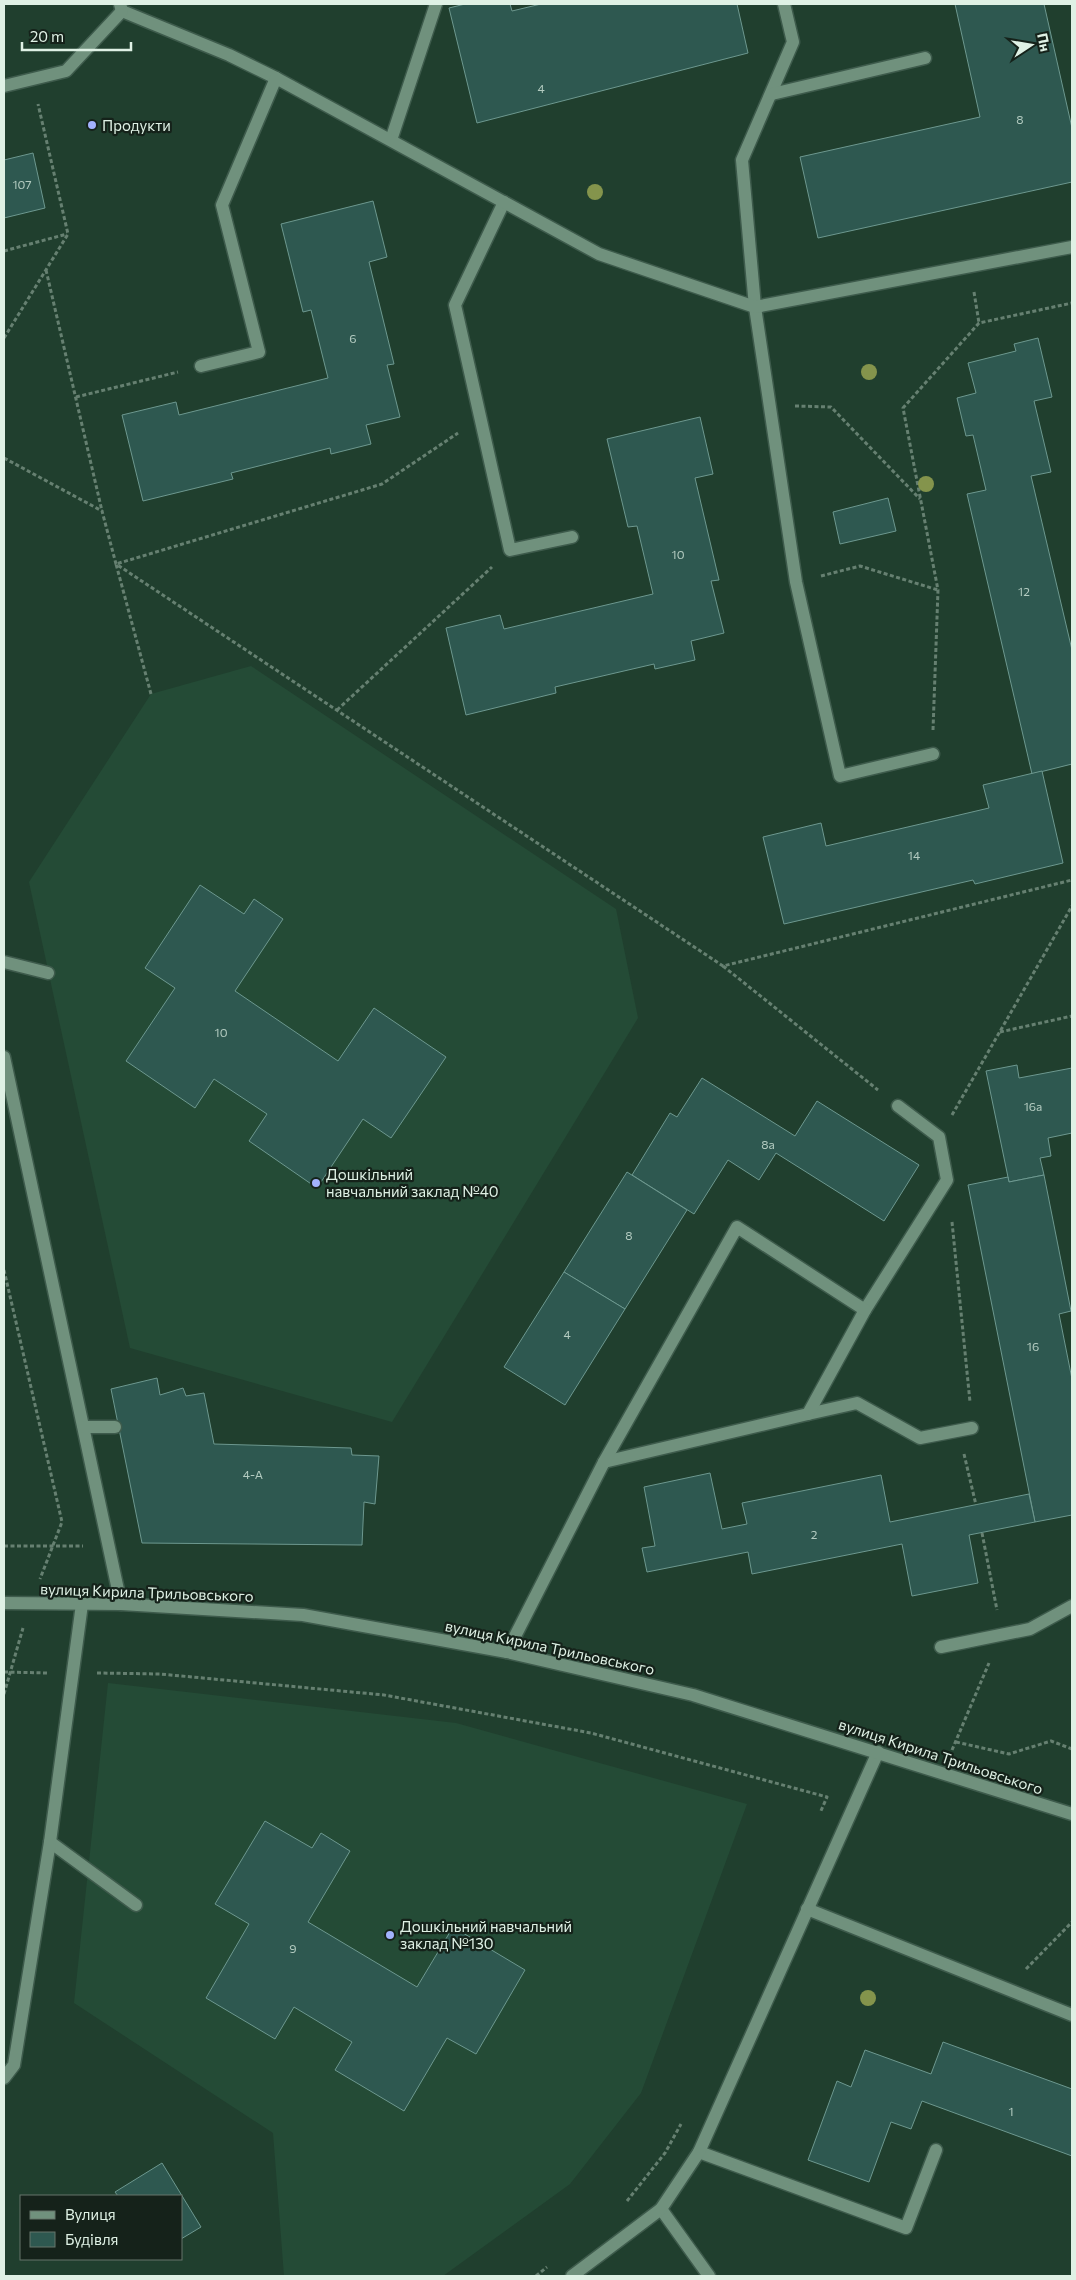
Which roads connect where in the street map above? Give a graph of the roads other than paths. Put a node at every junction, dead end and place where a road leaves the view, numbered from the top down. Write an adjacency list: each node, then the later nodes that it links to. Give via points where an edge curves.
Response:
1 (436, 4): 8 (street)
2 (784, 4): 7 (street, via 793,42)
3 (121, 7): 5 (street); 6 (street, via 66,71)
4 (925, 58): 7 (street)
5 (276, 78): 8 (street); 12 (street, via 222,204 259,352)
6 (4, 86)
7 (772, 94): 11 (street, via 742,160)
8 (391, 140): 9 (street)
9 (504, 202): 11 (street, via 599,254); 13 (street, via 455,305 510,550)
10 (1072, 247): 11 (street)
11 (755, 307): 14 (street, via 796,582 840,776)
12 (200, 366)
13 (572, 537)
14 (933, 754)
15 (4, 962): 16 (street)
16 (48, 972)
17 (4, 1057): 21 (street)
18 (898, 1106): 19 (street, via 939,1137 947,1180)
19 (865, 1310): 20 (street); 24 (street, via 736,1228)
20 (808, 1414): 23 (street, via 856,1403 920,1438); 24 (street)
21 (84, 1427): 22 (street); 27 (street)
22 (115, 1427)
23 (972, 1428)
24 (604, 1462): 30 (street)
25 (4, 1603): 26 (street, вулиця Кирила Трильовського)
26 (82, 1604): 27 (street, вулиця Кирила Трильовського); 33 (street)
27 (121, 1604): 30 (street, вулиця Кирила Трильовського, via 303,1615)
28 (1072, 1606): 29 (street, via 1030,1629)
29 (941, 1647)
30 (507, 1652): 31 (street, вулиця Кирила Трильовського, via 693,1695)
31 (878, 1752): 32 (street, вулиця Кирила Трильовського); 35 (street)
32 (1072, 1814)
33 (50, 1842): 34 (street); 37 (street, via 14,2065)
34 (136, 1905)
35 (807, 1909): 36 (street); 39 (street)
36 (1072, 2015)
37 (4, 2078)
38 (936, 2150): 39 (street, via 906,2228)
39 (699, 2152): 40 (street)
40 (661, 2209): 41 (street); 42 (street)
41 (572, 2276)
42 (709, 2276)

